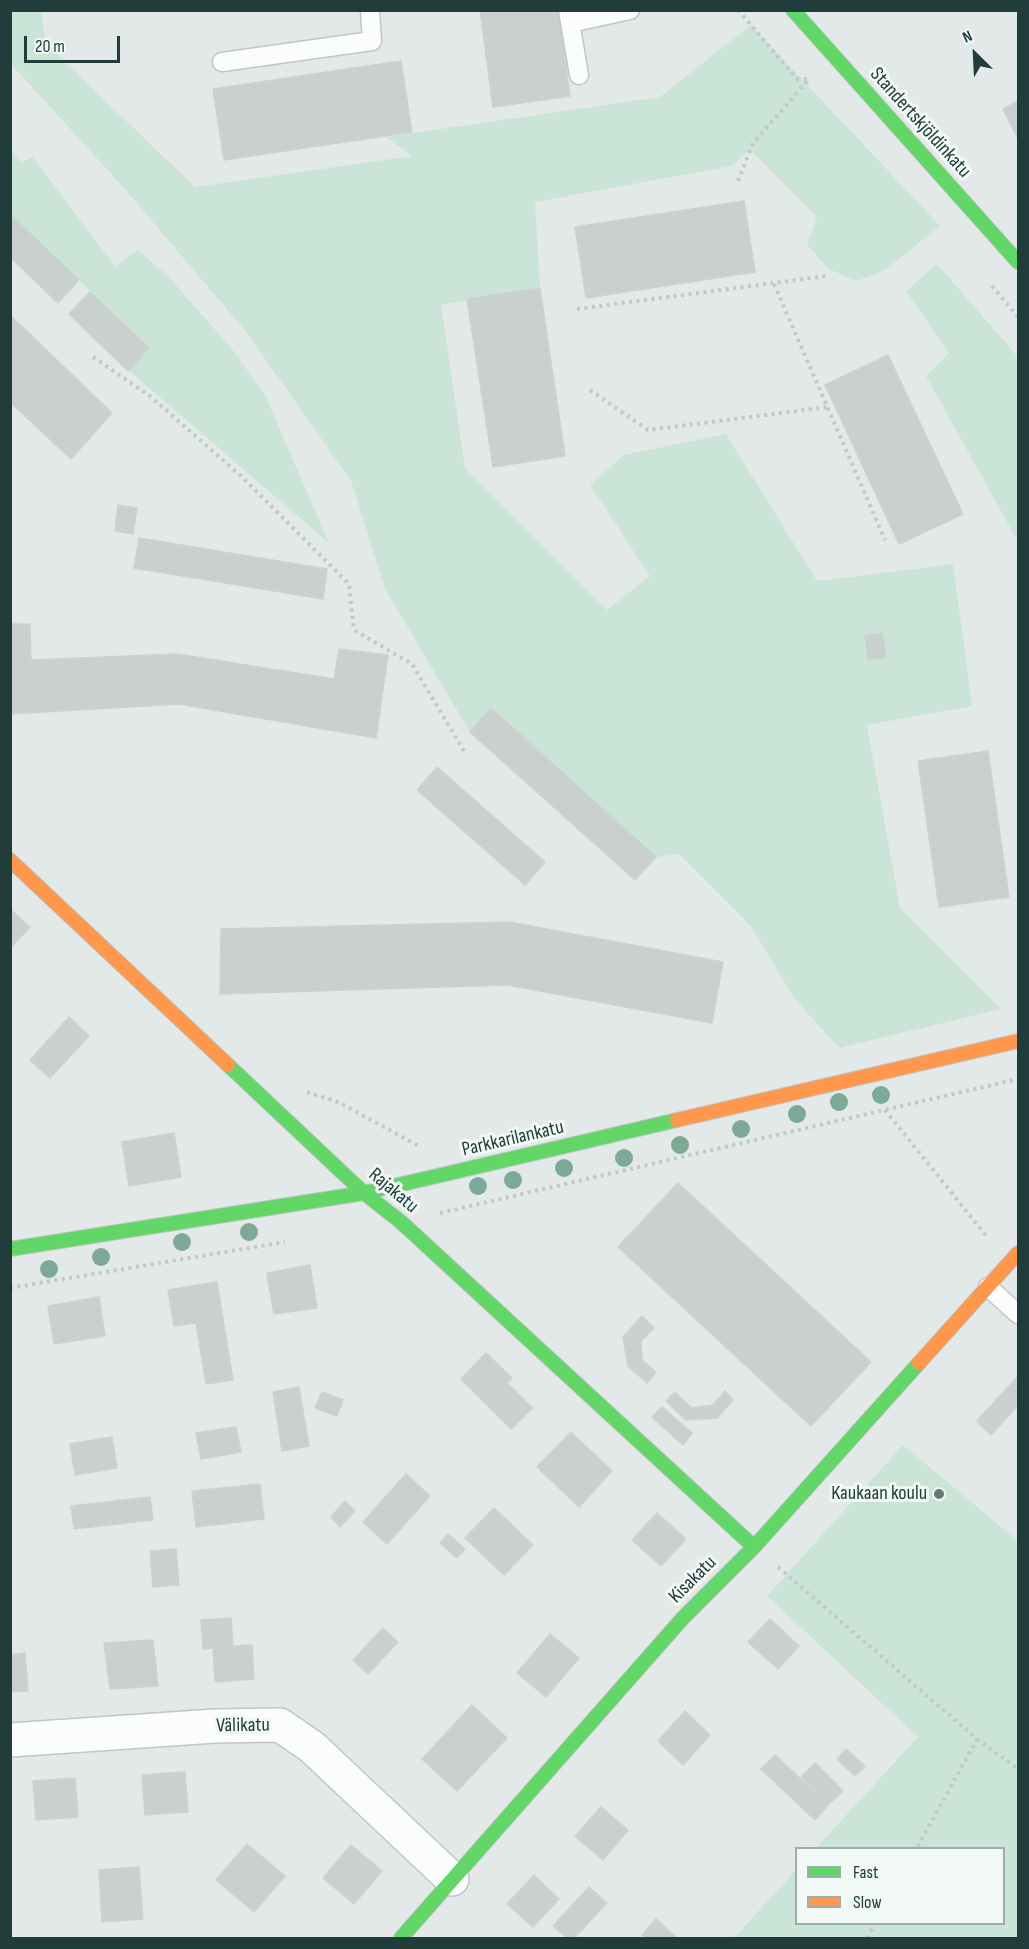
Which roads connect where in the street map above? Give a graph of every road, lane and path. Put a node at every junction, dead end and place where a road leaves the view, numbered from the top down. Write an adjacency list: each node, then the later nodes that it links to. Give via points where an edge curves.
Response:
1 (370, 10): 6 (lane, via 372,41)
2 (630, 10): 5 (lane)
3 (738, 10): 8 (path, via 797,79 809,79 753,142)
4 (792, 10): 9 (street, Standertskjöldinkatu)
5 (569, 17): 7 (lane)
6 (222, 62)
7 (579, 75)
8 (738, 181)
9 (1018, 262)
10 (827, 276): 11 (path)
11 (774, 284): 12 (path); 15 (path)
12 (577, 309)
13 (93, 357): 17 (path, via 150,396 241,476 349,584 354,630 412,664)
14 (590, 390): 15 (path, via 648,430)
15 (828, 407): 16 (path)
16 (885, 540)
17 (464, 751)
18 (10, 860): 21 (street, Rajakatu)
19 (1018, 1041): 21 (street, Parkkarilankatu)
20 (885, 1110): 23 (path, via 983,1233)
21 (364, 1193): 22 (street, Parkkarilankatu); 26 (street, Rajakatu, via 401,1222)
22 (10, 1249)
23 (1015, 1258): 24 (street, Kisakatu)
24 (988, 1287): 25 (lane); 26 (street, Kisakatu)
25 (1018, 1314)
26 (754, 1547): 27 (path); 31 (street, Kisakatu, via 682,1619)
27 (977, 1739): 29 (path); 30 (path)
28 (10, 1740): 31 (street, Välikatu, via 280,1725 312,1747)
29 (1018, 1769)
30 (918, 1847)
31 (452, 1879): 32 (street, Kisakatu)
32 (401, 1938)

